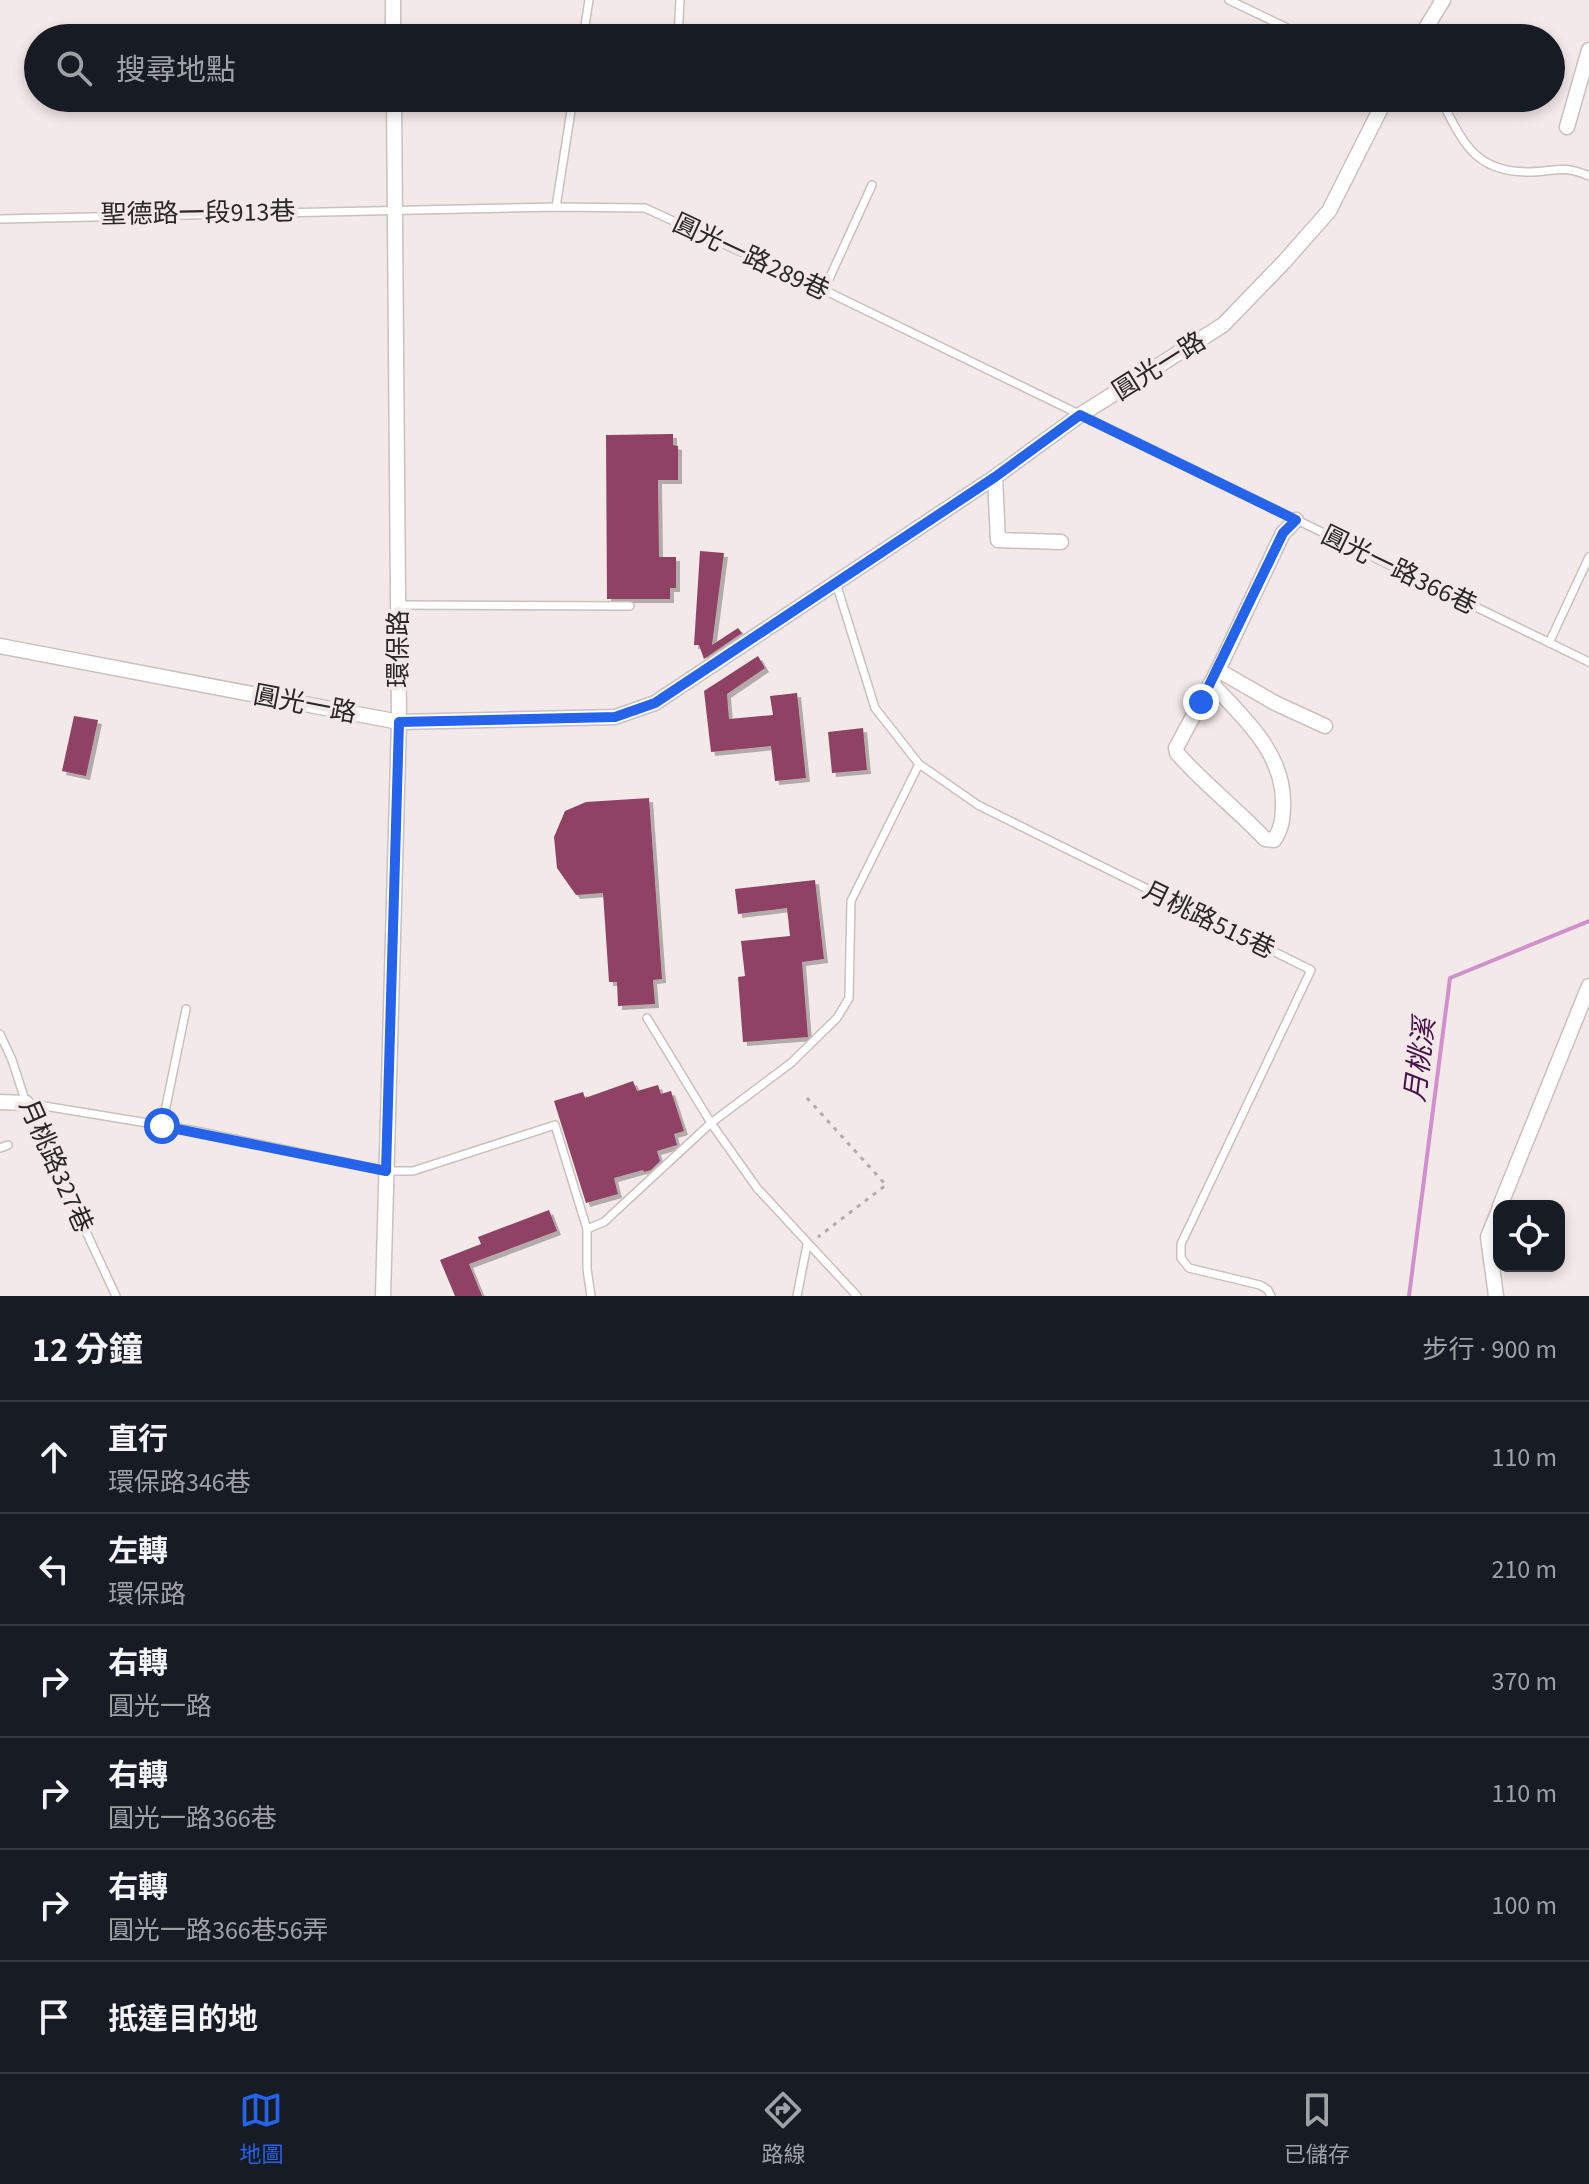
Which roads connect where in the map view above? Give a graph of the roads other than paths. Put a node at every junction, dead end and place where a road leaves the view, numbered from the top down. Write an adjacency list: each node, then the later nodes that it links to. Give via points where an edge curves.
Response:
1 (393, 0): 6 (street)
2 (589, 0): 7 (lane)
3 (680, 0): 8 (lane)
4 (1229, 0): 9 (lane)
5 (1443, 0): 10 (street)
6 (393, 24)
7 (585, 24)
8 (679, 24)
9 (1279, 24)
10 (1428, 24)
11 (1589, 50): 16 (street)
12 (394, 112): 20 (street, 環保路)
13 (571, 112): 19 (lane)
14 (1379, 112): 23 (street, 圓光一路, via 1329,211 1223,325)
15 (1447, 112): 17 (lane, via 1465,146 1485,162 1530,172 1564,168)
16 (1567, 127)
17 (1589, 176)
18 (872, 185): 22 (lane)
19 (556, 207): 20 (lane, 圓光一路289巷); 22 (lane, 圓光一路289巷, via 645,208)
20 (396, 209): 21 (lane, 聖德路一段913巷); 29 (street, 環保路)
21 (0, 219)
22 (824, 290): 23 (lane, 圓光一路289巷)
23 (1080, 415): 24 (street, 圓光一路); 25 (lane, 圓光一路366巷)
24 (995, 477): 26 (street, via 998,540); 28 (street, 圓光一路)
25 (1296, 520): 31 (lane, 圓光一路366巷); 34 (street, via 1283,533)
26 (1061, 542)
27 (1589, 557): 31 (lane)
28 (836, 583): 35 (street, 圓光一路, via 655,703 615,717); 37 (lane, 月桃路515巷, via 875,708)
29 (398, 605): 30 (lane); 35 (street, 環保路)
30 (630, 606)
31 (1549, 643): 33 (lane, 圓光一路366巷)
32 (0, 646): 35 (street, 圓光一路)
33 (1589, 662)
34 (1215, 677): 34 (street, via 1177,753 1265,839 1274,840 1282,823 1279,769); 36 (street)
35 (399, 722): 46 (street, 環保路)
36 (1325, 726)
37 (919, 764): 44 (lane, via 851,901 849,998 837,1018 791,1063); 56 (lane, 月桃路515巷, via 978,805 1311,970 1181,1244 1181,1258 1189,1268 1260,1285)
38 (1589, 986): 47 (street)
39 (186, 1009): 45 (lane)
40 (647, 1018): 44 (lane)
41 (0, 1034): 43 (lane, 月桃路327巷)
42 (0, 1102): 43 (street)
43 (26, 1103): 45 (lane); 51 (lane, 月桃路327巷)
44 (711, 1123): 49 (lane, via 604,1222); 50 (lane, via 757,1188)
45 (162, 1126): 46 (lane)
46 (386, 1171): 49 (lane, via 413,1171 555,1125); 52 (street, 環保路)
47 (1503, 1200)
48 (1493, 1225): 57 (street, via 1488,1237)
49 (587, 1229): 53 (lane)
50 (807, 1245): 54 (lane); 55 (lane)
51 (116, 1296)
52 (383, 1296)
53 (591, 1296)
54 (797, 1296)
55 (857, 1296)
56 (1271, 1296)
57 (1496, 1296)

